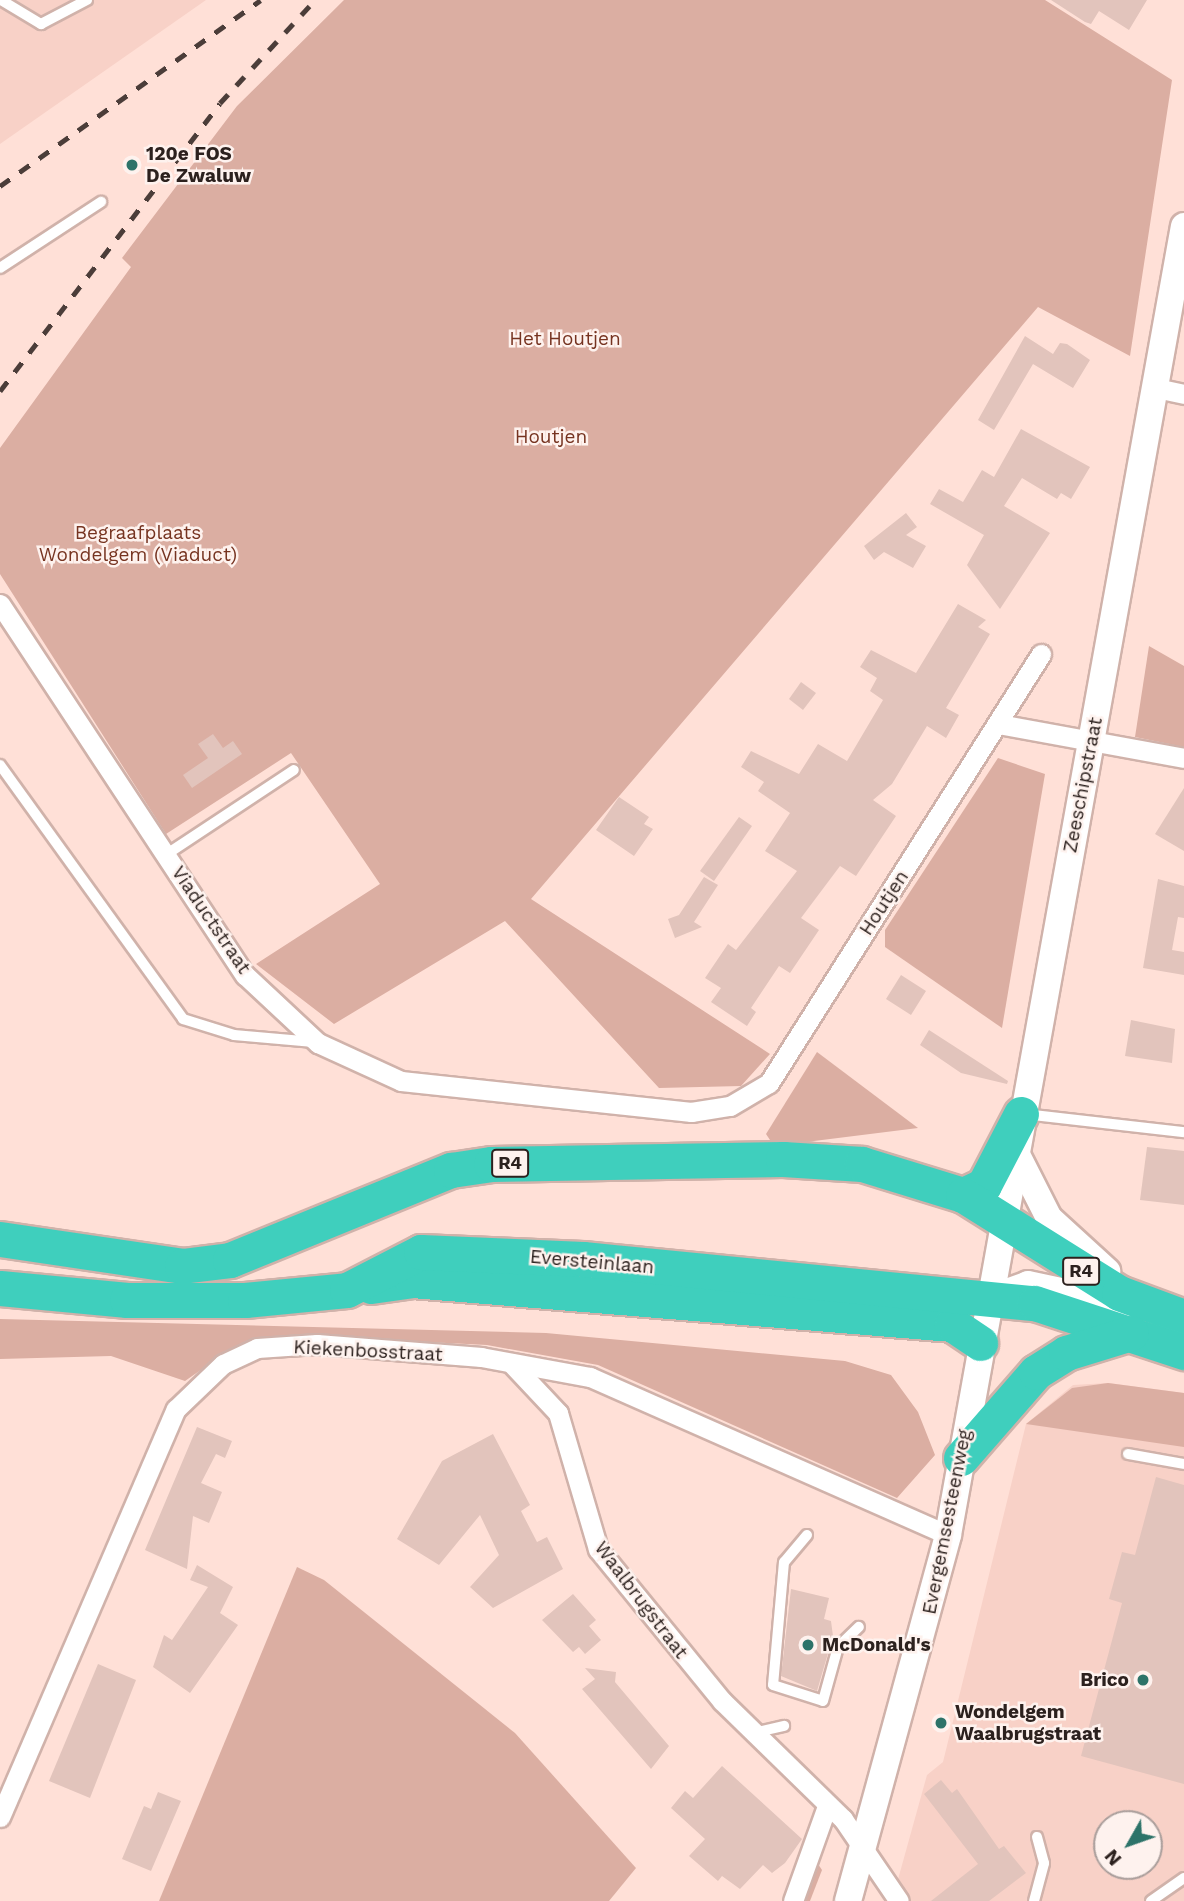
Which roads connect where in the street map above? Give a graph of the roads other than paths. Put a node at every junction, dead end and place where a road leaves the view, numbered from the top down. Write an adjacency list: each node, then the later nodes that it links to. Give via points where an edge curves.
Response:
1 (1, 0): 2 (lane, via 41,24)
2 (87, 0)
3 (101, 202): 5 (lane)
4 (1184, 226): 6 (main road, Zeeschipstraat)
5 (0, 268)
6 (1156, 388): 7 (street); 11 (main road, Zeeschipstraat)
7 (1184, 394)
8 (0, 604): 15 (street, Viaductstraat)
9 (1041, 654): 10 (street, Houtjen)
10 (999, 724): 11 (street); 17 (street, Houtjen)
11 (1091, 740): 12 (street); 18 (main road, Zeeschipstraat)
12 (1184, 758)
13 (0, 765): 16 (lane, via 183,1018 234,1035)
14 (294, 770): 15 (lane)
15 (167, 854): 16 (street, Viaductstraat, via 245,975)
16 (318, 1043): 17 (street, Viaductstraat, via 401,1080 691,1112 730,1106)
17 (769, 1083)
18 (1021, 1114): 19 (lane); 20 (main road, Zeeschipstraat); 21 (highway, via 984,1185)
19 (1184, 1132)
20 (1015, 1150): 22 (main road, Zeeschipstraat); 27 (main road, via 1049,1218 1094,1261)
21 (963, 1195): 22 (highway, R4); 23 (highway, R4, via 862,1164 544,1161 451,1170 230,1260 130,1263)
22 (1002, 1219): 26 (main road, Zeeschipstraat); 27 (highway, R4, via 1119,1293)
23 (14, 1239)
24 (0, 1288): 25 (highway, Eversteinlaan / R4, via 153,1300 245,1300)
25 (347, 1290): 26 (highway, Eversteinlaan / R4, via 421,1252 583,1259); 29 (highway, via 412,1280 952,1324)
26 (988, 1299): 27 (main road, via 1028,1284); 28 (highway, Eversteinlaan / R4, via 1078,1313); 29 (main road, Zeeschipstraat)
27 (1175, 1315)
28 (1130, 1333): 30 (highway, Eversteinlaan / R4); 33 (highway, via 1066,1353 1037,1372)
29 (980, 1343): 33 (main road, Evergemsesteenweg)
30 (1184, 1352)
31 (511, 1363): 36 (street, Kiekenbosstraat, via 590,1377); 39 (street, Waalbrugstraat, via 558,1413 598,1549); 41 (street, Kiekenbosstraat, via 317,1344 257,1348 197,1384 176,1409)
32 (1128, 1454): 34 (lane)
33 (961, 1458): 36 (main road, Evergemsesteenweg)
34 (1184, 1464)
35 (807, 1535): 37 (lane, via 784,1562 773,1685 823,1702 838,1647)
36 (948, 1535): 43 (main road, Evergemsesteenweg)
37 (859, 1627)
38 (784, 1726): 39 (lane)
39 (752, 1733): 40 (street, Waalbrugstraat)
40 (827, 1805): 43 (street, Waalbrugstraat); 45 (street)
41 (0, 1817)
42 (1037, 1837): 48 (lane, via 1044,1863)
43 (865, 1852): 46 (main road, Evergemsesteenweg); 47 (street, Waalbrugstraat)
44 (1184, 1878): 49 (lane)
45 (793, 1901)
46 (848, 1901)
47 (899, 1901)
48 (1034, 1901)
49 (1151, 1901)

